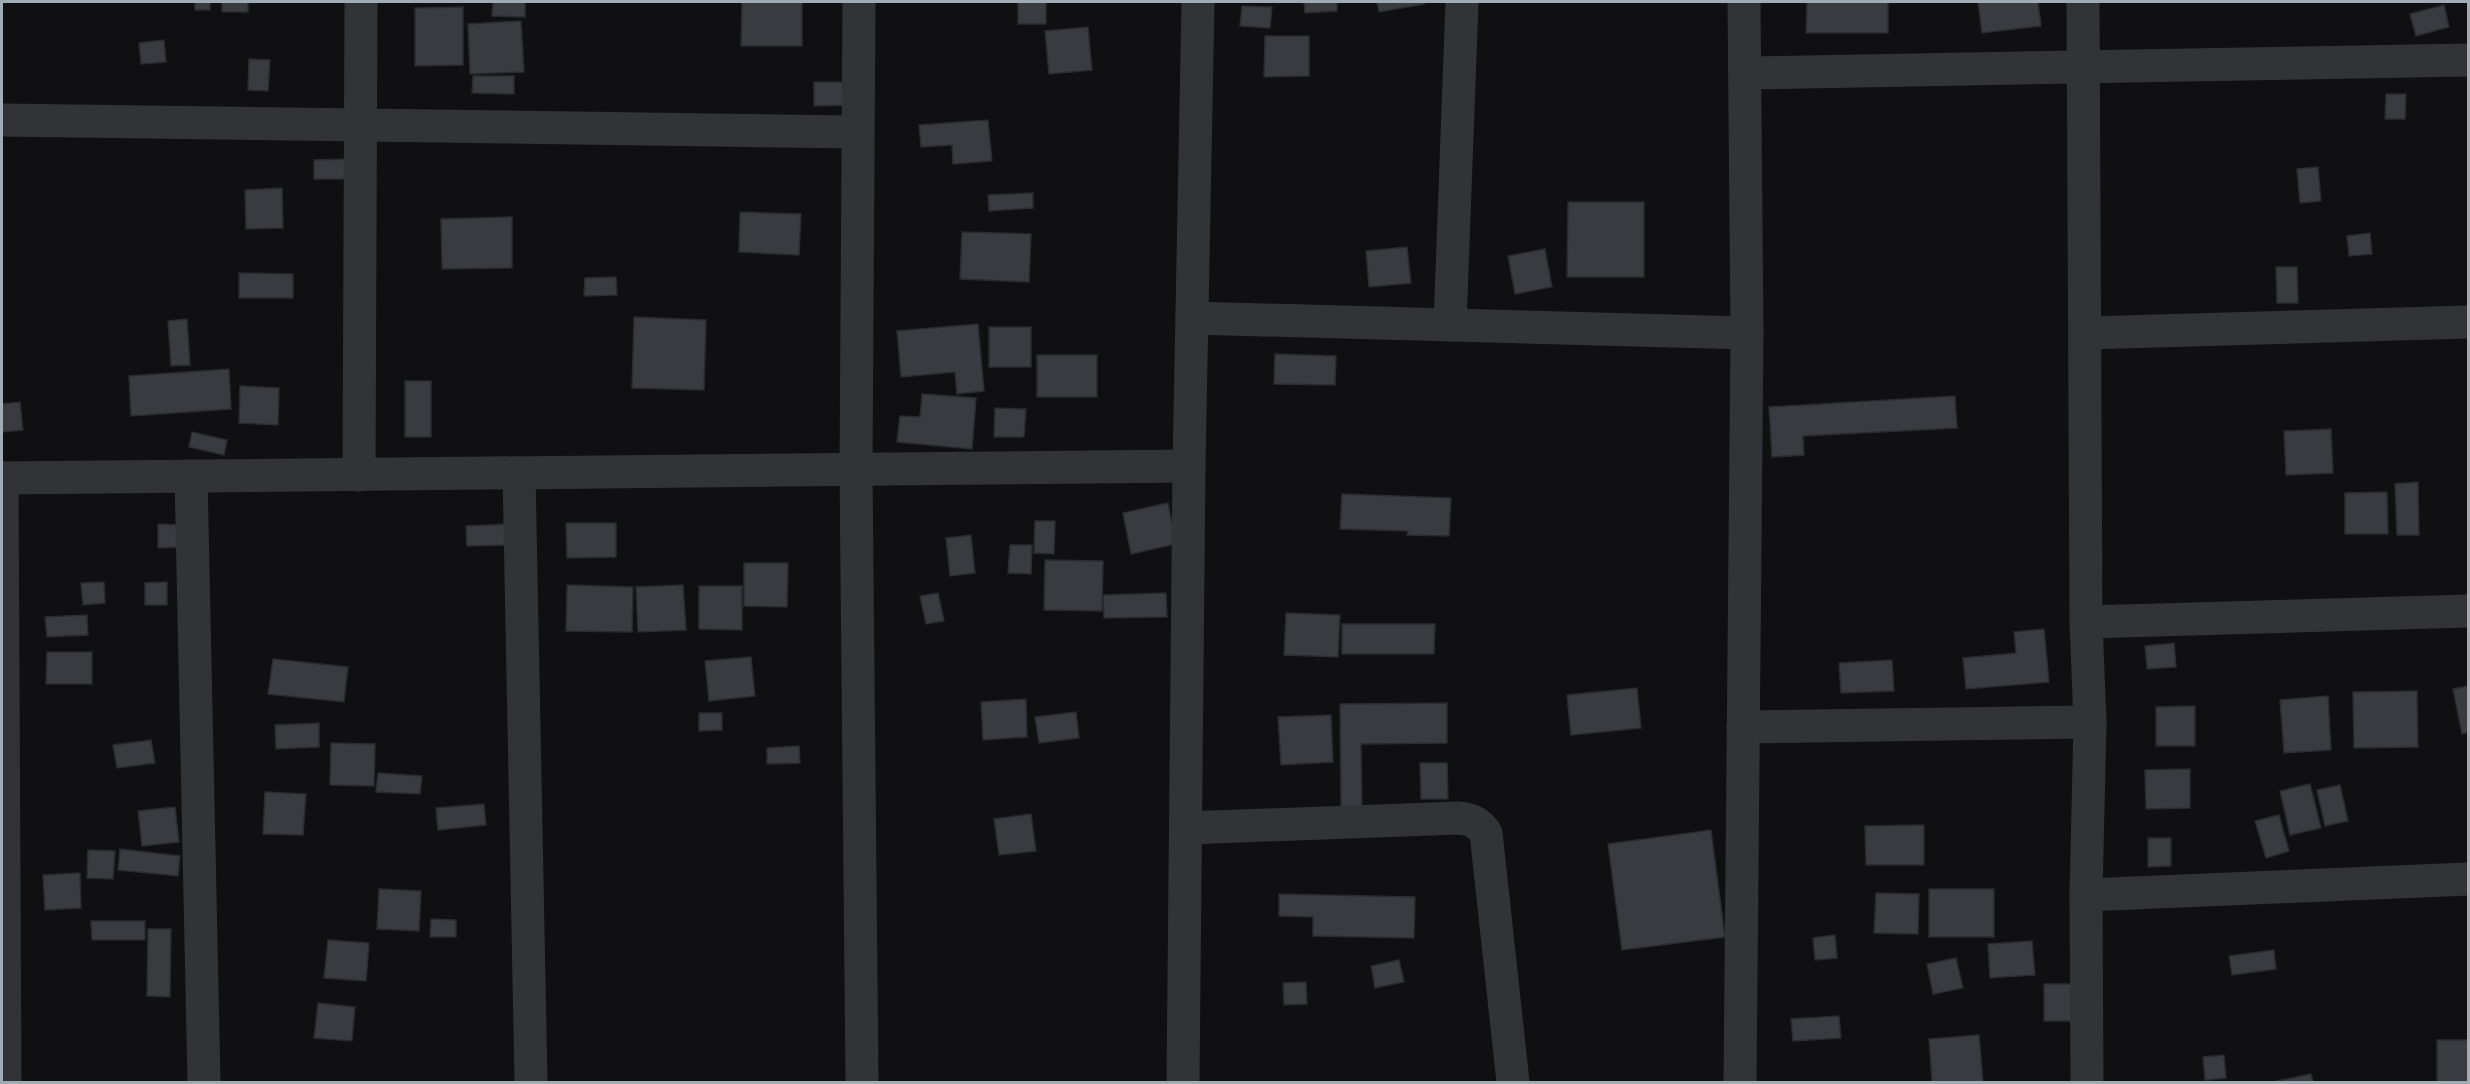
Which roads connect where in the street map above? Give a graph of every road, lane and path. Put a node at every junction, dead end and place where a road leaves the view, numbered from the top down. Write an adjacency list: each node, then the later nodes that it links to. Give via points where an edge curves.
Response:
1 (361, 2): 11 (street)
2 (859, 2): 12 (street)
3 (1198, 2): 13 (street)
4 (1462, 2): 15 (street)
5 (1744, 2): 9 (street)
6 (2083, 2): 8 (street)
7 (2469, 60): 8 (street)
8 (2084, 68): 9 (street); 17 (street)
9 (1746, 73): 16 (street)
10 (2, 120): 11 (street)
11 (360, 126): 12 (street); 21 (street)
12 (858, 132): 19 (street)
13 (1192, 318): 15 (street); 18 (street)
14 (2469, 322): 17 (street)
15 (1450, 325): 16 (street)
16 (1748, 333): 27 (street)
17 (2086, 333): 25 (street)
18 (1189, 466): 19 (street); 28 (street)
19 (856, 470): 20 (street); 35 (street)
20 (519, 473): 21 (street); 34 (street)
21 (358, 475): 22 (street)
22 (192, 476): 23 (street); 33 (street)
23 (2, 478): 32 (street)
24 (2469, 611): 25 (street)
25 (2086, 622): 26 (street)
26 (2090, 722): 27 (street); 30 (street)
27 (1743, 727): 31 (street)
28 (1186, 828): 36 (street); 37 (street, via 1458,818 1479,824 1486,833)
29 (2469, 879): 30 (street)
30 (2086, 895): 38 (street)
31 (1731, 1082)
32 (5, 1083)
33 (204, 1083)
34 (531, 1083)
35 (861, 1083)
36 (1183, 1083)
37 (1513, 1083)
38 (2087, 1083)

